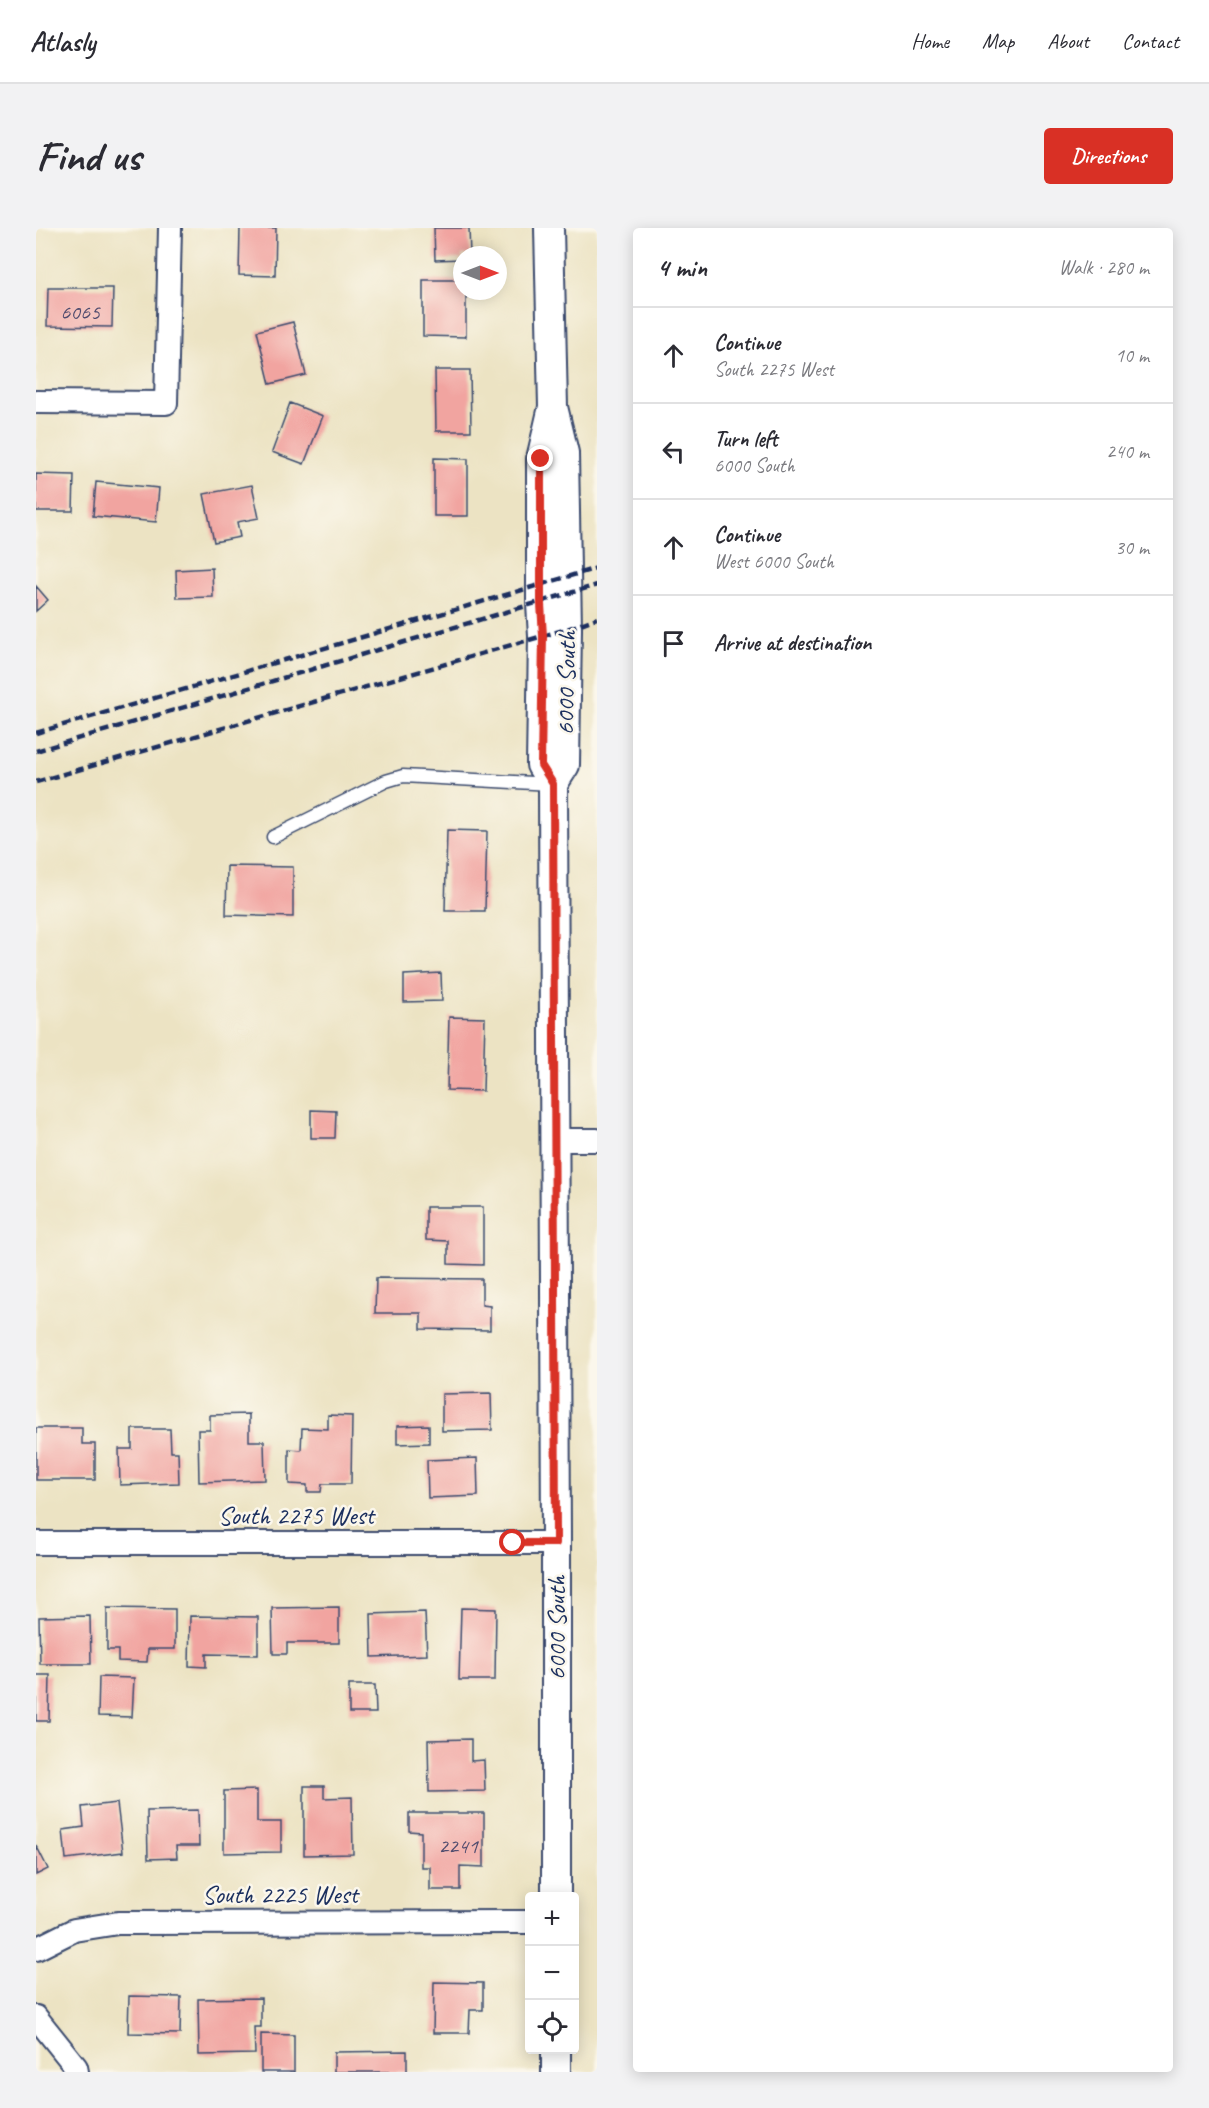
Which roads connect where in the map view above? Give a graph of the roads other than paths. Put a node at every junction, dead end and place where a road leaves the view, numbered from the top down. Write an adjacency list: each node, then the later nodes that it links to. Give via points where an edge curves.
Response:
1 (170, 228): 3 (street, via 166,403)
2 (549, 228): 4 (street, 6000 South, via 553,407 564,453 553,581 567,629 565,765)
3 (36, 402)
4 (553, 784): 5 (lane, via 403,776); 6 (street, 6000 South)
5 (273, 837)
6 (554, 1140): 7 (street); 9 (street, 6000 South)
7 (597, 1140)
8 (36, 1543): 9 (street, South 2275 West)
9 (556, 1543): 10 (street, 6000 South)
10 (556, 1892)
11 (525, 1922): 12 (street, South 2225 West, via 118,1923 74,1930)
12 (36, 1949)
13 (36, 2017): 15 (street)
14 (556, 2054): 16 (street)
15 (77, 2072)
16 (556, 2072)

